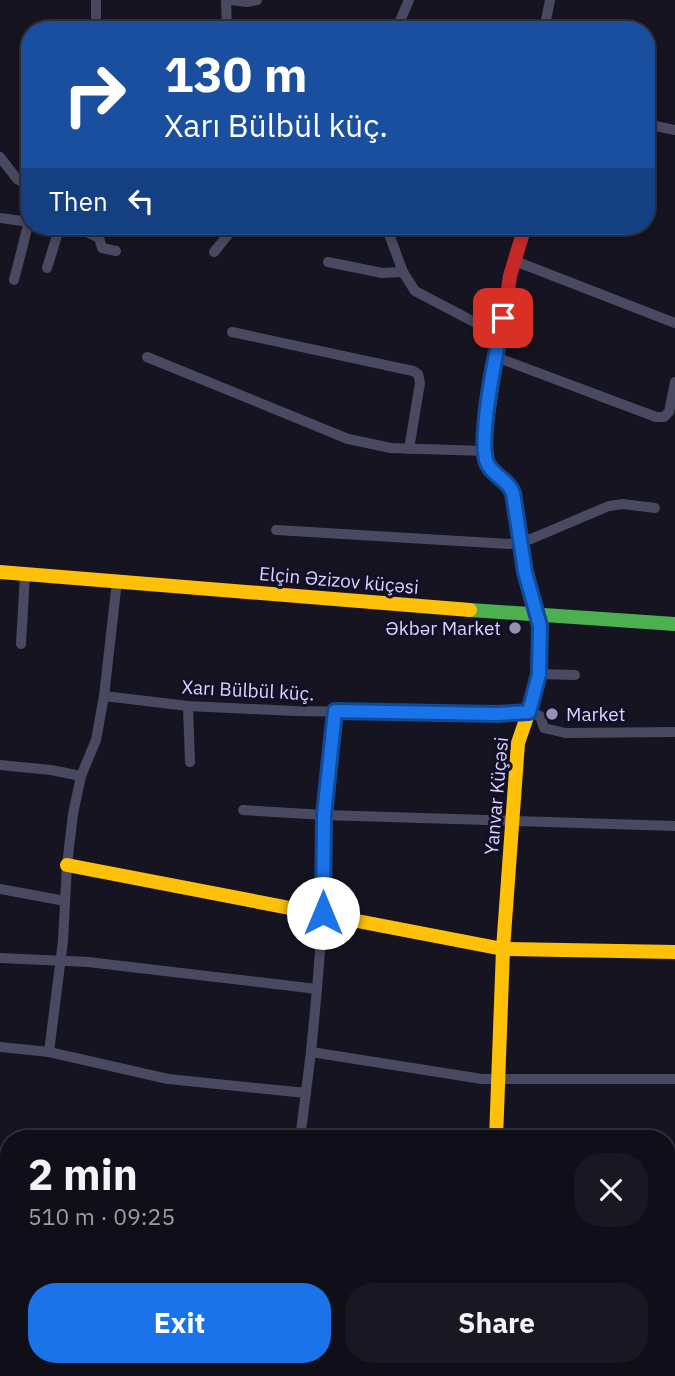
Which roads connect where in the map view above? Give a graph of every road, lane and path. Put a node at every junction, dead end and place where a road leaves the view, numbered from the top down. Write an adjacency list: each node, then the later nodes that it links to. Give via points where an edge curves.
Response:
1 (96, 0): 6 (street)
2 (229, 0): 3 (street); 7 (street)
3 (257, 0)
4 (409, 0): 8 (street)
5 (550, 0): 9 (street)
6 (96, 21)
7 (228, 21)
8 (400, 21)
9 (546, 21)
10 (655, 126): 11 (street)
11 (675, 130)
12 (0, 157): 13 (street)
13 (21, 181)
14 (0, 218): 15 (street)
15 (21, 220)
16 (25, 235): 28 (street)
17 (57, 235): 26 (street)
18 (93, 235): 22 (street, via 102,247)
19 (228, 235): 23 (street)
20 (389, 235): 27 (street)
21 (522, 235): 24 (street)
22 (116, 251)
23 (214, 252)
24 (515, 261): 29 (street); 31 (street)
25 (328, 262): 27 (street, via 382,273)
26 (47, 268)
27 (403, 272): 31 (street, via 419,295)
28 (14, 280)
29 (675, 323)
30 (232, 332): 35 (street, via 418,374)
31 (499, 335): 32 (street)
32 (496, 357): 34 (street, via 656,417 669,412); 36 (street)
33 (147, 358): 35 (street, via 334,435)
34 (675, 382)
35 (409, 449): 36 (street)
36 (485, 451): 39 (street, Yanvar Küçəsi, via 489,468 511,487)
37 (654, 508): 39 (street, via 609,506)
38 (276, 530): 39 (street)
39 (520, 542): 43 (street, Yanvar Küçəsi)
40 (0, 572): 41 (street, Elçin Əzizov küçəsi)
41 (25, 573): 42 (street, Elçin Əzizov küçəsi); 45 (street)
42 (117, 581): 43 (street, Elçin Əzizov küçəsi); 48 (street)
43 (539, 615): 44 (street, Elçin Əzizov küçəsi); 46 (street, Yanvar Küçəsi)
44 (675, 624)
45 (21, 644)
46 (539, 674): 47 (street); 51 (street, Yanvar Küçəsi)
47 (575, 675)
48 (104, 696): 49 (street, Xarı Bülbül küç.); 55 (street, via 96,740)
49 (188, 706): 50 (street, Xarı Bülbül küç.); 53 (street)
50 (335, 711): 51 (street, Xarı Bülbül küç.); 57 (street)
51 (529, 712): 52 (street, via 540,716 544,728 557,732); 58 (street, Yanvar Küçəsi, via 518,743)
52 (675, 732)
53 (190, 762)
54 (0, 765): 55 (street)
55 (81, 776): 60 (street)
56 (243, 810): 57 (street)
57 (324, 815): 58 (street); 63 (street)
58 (512, 821): 59 (street); 64 (street, Yanvar Küçəsi)
59 (675, 826)
60 (67, 865): 62 (street); 63 (street)
61 (0, 889): 62 (street)
62 (65, 901): 67 (street)
63 (323, 913): 64 (street); 68 (street)
64 (503, 949): 65 (street); 73 (street, Yanvar Küçəsi)
65 (675, 952)
66 (0, 958): 67 (street)
67 (60, 960): 68 (street); 70 (street)
68 (317, 989): 71 (street)
69 (0, 1047): 70 (street)
70 (48, 1052): 74 (street, via 168,1079)
71 (311, 1052): 73 (street); 74 (street)
72 (675, 1079): 73 (street)
73 (499, 1080): 76 (street, Yanvar Küçəsi)
74 (306, 1093): 75 (street)
75 (301, 1130)
76 (496, 1130)

